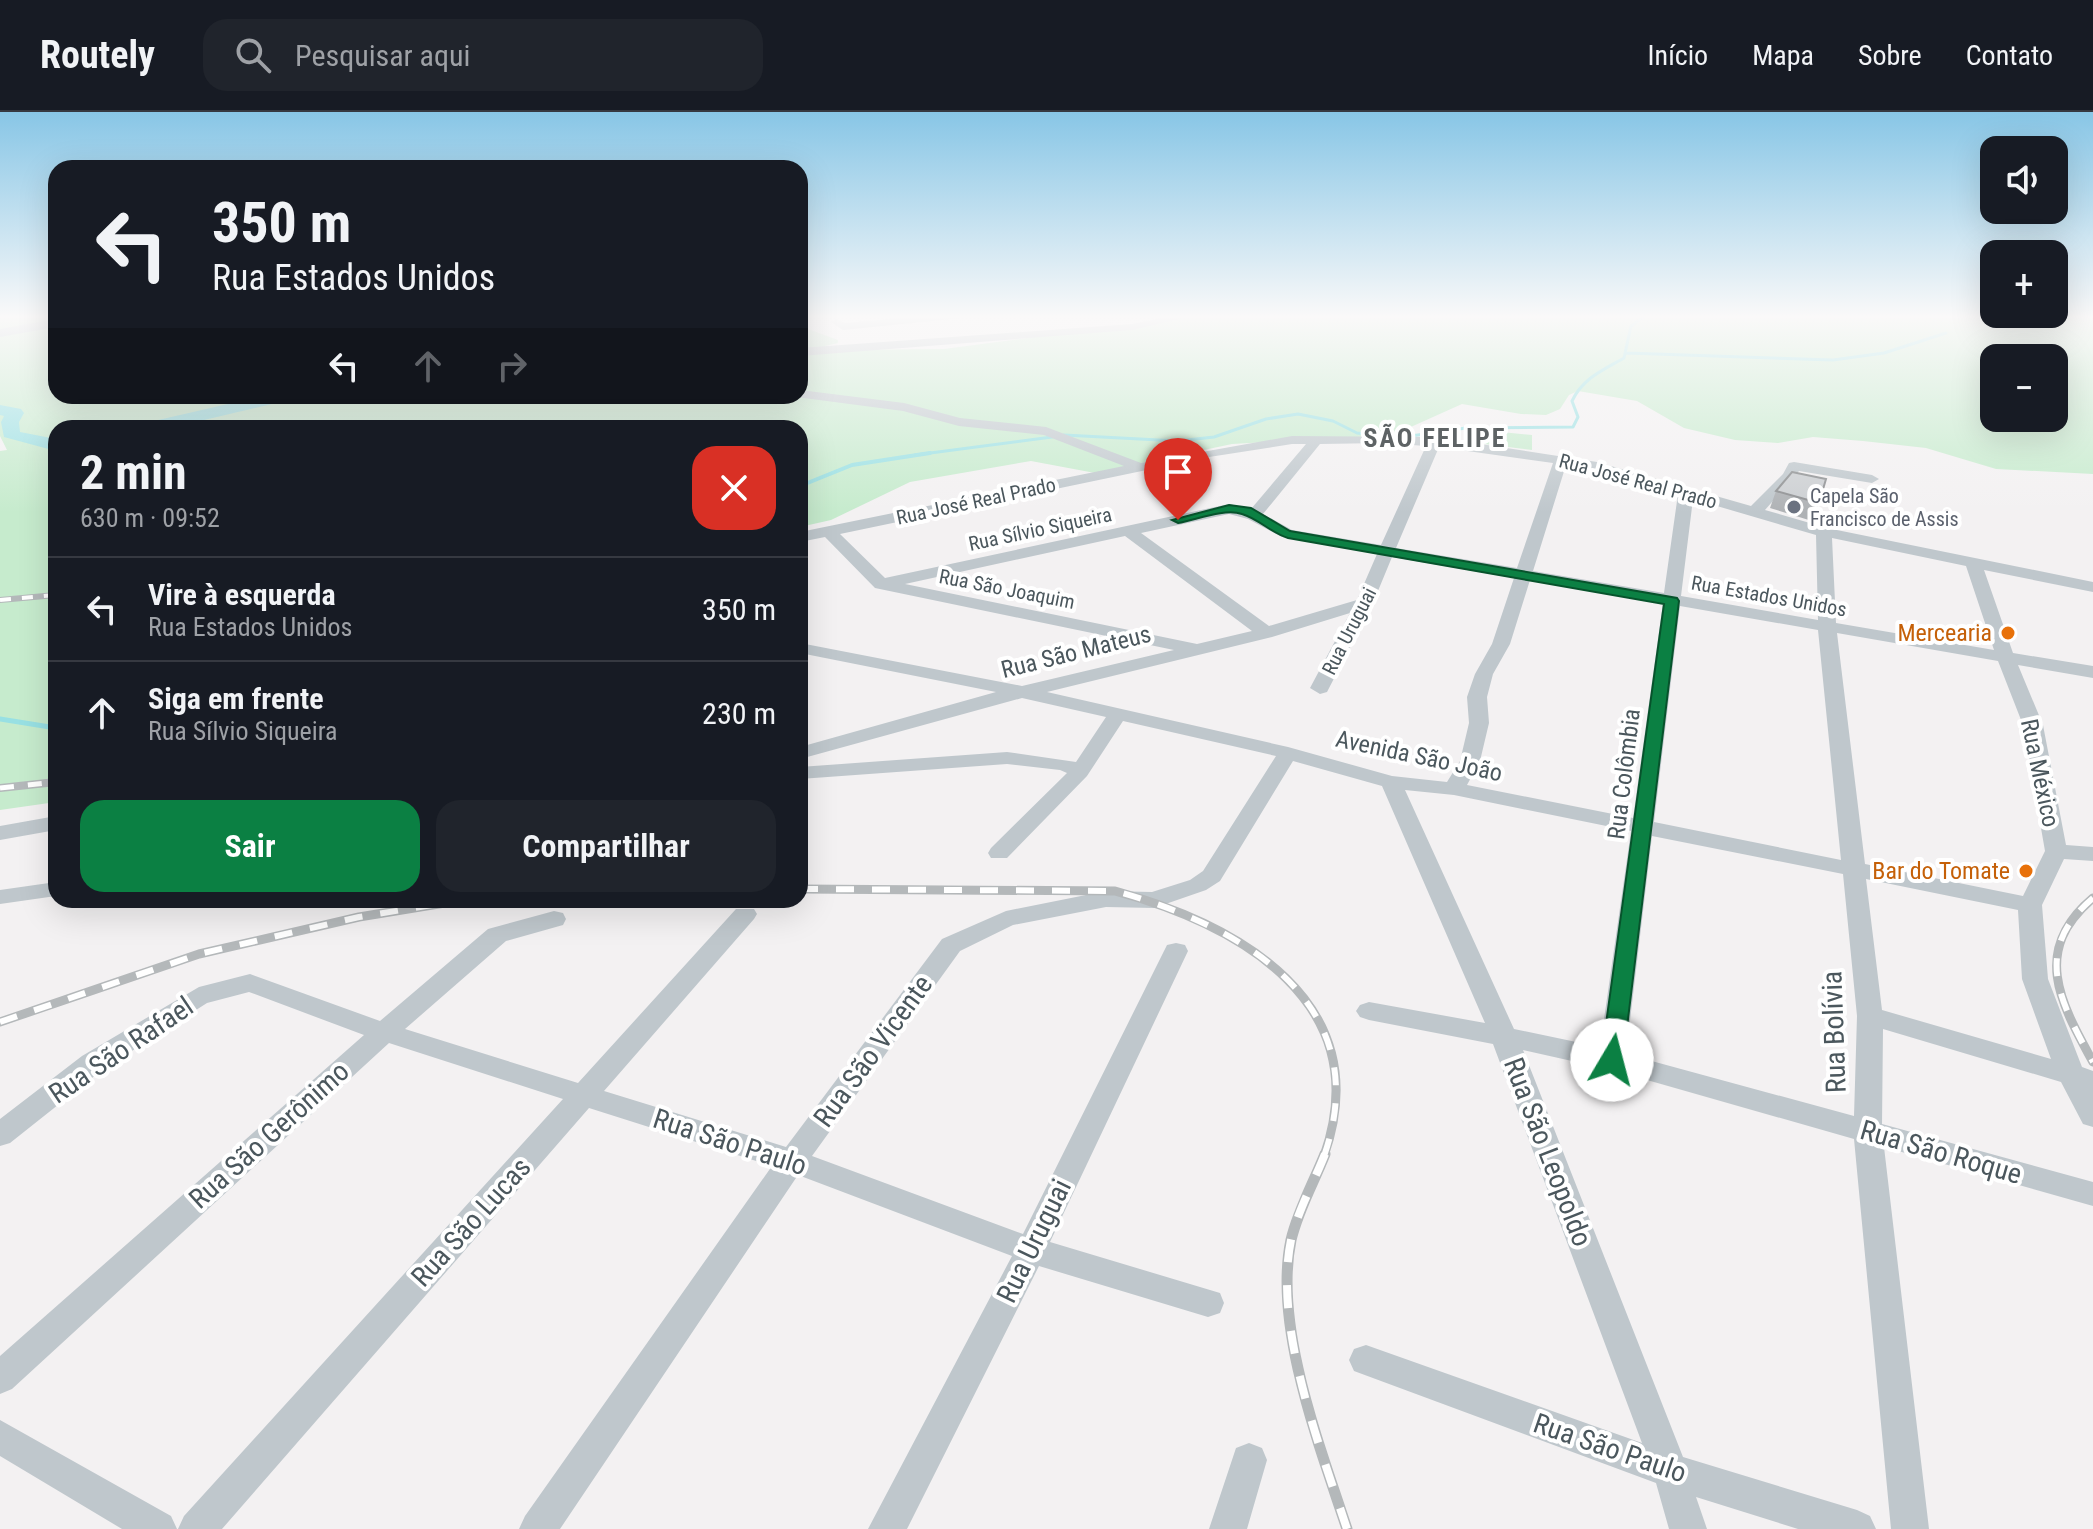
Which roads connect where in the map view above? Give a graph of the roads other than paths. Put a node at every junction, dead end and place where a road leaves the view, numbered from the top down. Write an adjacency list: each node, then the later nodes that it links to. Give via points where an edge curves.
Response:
1 (808, 395): 5 (street, via 904,407 959,422 1046,431)
2 (1317, 439): 3 (street, Rua José Real Prado); 5 (street, Rua José Real Prado); 9 (street)
3 (1435, 441): 4 (street, Rua José Real Prado); 14 (street, Rua Uruguai)
4 (1561, 459): 7 (street, Rua José Real Prado); 16 (street)
5 (1140, 468): 11 (street, Rua José Real Prado)
6 (1872, 479): 8 (street, via 1794,466)
7 (1686, 493): 8 (street, Rua José Real Prado); 19 (street, Rua Colômbia)
8 (1754, 512): 12 (street, Rua José Real Prado)
9 (1255, 514): 10 (street, Rua Sílvio Siqueira, via 1229,509); 14 (street, Rua Estados Unidos, via 1288,534)
10 (1127, 530): 17 (street, Rua Sílvio Siqueira); 23 (street)
11 (829, 532): 13 (street, Rua José Real Prado); 17 (street)
12 (1824, 532): 15 (street, Rua José Real Prado); 22 (street, Rua Bolívia)
13 (808, 536)
14 (1388, 550): 16 (street, Rua Estados Unidos); 20 (street, Rua Uruguai)
15 (1974, 565): 18 (street, Rua José Real Prado); 27 (street, Rua México)
16 (1523, 577): 19 (street, Rua Estados Unidos); 37 (street, via 1501,644 1484,674 1470,761)
17 (881, 584): 25 (street, Rua São Joaquim)
18 (2093, 587)
19 (1672, 601): 22 (street, Rua Estados Unidos); 39 (street, Rua Colômbia)
20 (1364, 603): 21 (street, Rua São Mateus); 24 (street, Rua Uruguai)
21 (1288, 626): 23 (street, Rua São Mateus); 24 (street)
22 (1827, 628): 27 (street, Rua Estados Unidos); 44 (street, Rua Bolívia)
23 (1266, 633): 25 (street, Rua São Mateus)
24 (1346, 635): 29 (street, Rua Uruguai)
25 (1198, 649): 30 (street, Rua São Mateus)
26 (808, 650): 30 (street, Avenida São João)
27 (2006, 658): 28 (street, Rua Estados Unidos); 41 (street, Rua México, via 2033,725)
28 (2093, 672)
29 (1320, 688)
30 (1023, 692): 31 (street, Avenida São João); 32 (street, Rua São Mateus)
31 (1116, 716): 33 (street, Avenida São João); 35 (street)
32 (808, 751)
33 (1288, 753): 36 (street, Avenida São João); 62 (street, Rua São Vicente, via 1212,876 1198,885 1154,900 1106,899 1006,919 951,945)
34 (808, 772): 35 (street, via 1007,758 1065,764)
35 (1080, 772): 42 (street)
36 (1391, 782): 37 (street, Avenida São João); 55 (street, Rua São Leopoldo)
37 (1454, 789): 39 (street, Avenida São João)
38 (48, 824): 40 (street)
39 (1643, 829): 44 (street, Avenida São João); 56 (street, Rua Colômbia)
40 (0, 833)
41 (2056, 851): 43 (street); 47 (street, Rua México)
42 (999, 853)
43 (2093, 854)
44 (1853, 872): 47 (street, Avenida São João); 53 (street, Rua Bolívia)
45 (48, 890): 46 (street)
46 (0, 897)
47 (2030, 905): 57 (street, Rua México, via 2035,979)
48 (745, 914): 58 (street, Rua São Lucas)
49 (554, 919): 54 (street, Rua São Gerônimo, via 497,935)
50 (1176, 951): 64 (street, Rua Uruguai)
51 (250, 983): 54 (street, Rua São Paulo); 61 (street, Rua São Rafael, via 199,996 92,1063)
52 (1369, 1011): 55 (street, Rua São Roque)
53 (1870, 1016): 57 (street); 60 (street, Rua Bolívia)
54 (384, 1032): 58 (street, Rua São Paulo); 67 (street, Rua São Gerônimo)
55 (1504, 1036): 56 (street, Rua São Roque); 70 (street, Rua São Leopoldo)
56 (1612, 1060): 60 (street, Rua São Roque)
57 (2082, 1077): 59 (street, Rua México)
58 (585, 1096): 62 (street, Rua São Paulo); 72 (street, Rua São Lucas)
59 (2093, 1116)
60 (1868, 1131): 63 (street, Rua São Roque); 78 (street, Rua Bolívia)
61 (0, 1135)
62 (792, 1161): 64 (street, Rua São Paulo); 73 (street, Rua São Vicente)
63 (2093, 1194)
64 (1031, 1250): 65 (street, Rua São Paulo); 74 (street, Rua Uruguai)
65 (1208, 1303)
66 (1366, 1360): 70 (street, Rua São Paulo)
67 (0, 1378)
68 (0, 1437): 71 (street)
69 (1249, 1460): 75 (street)
70 (1670, 1471): 76 (street, Rua São Leopoldo); 77 (street, Rua São Paulo)
71 (158, 1529)
72 (197, 1529)
73 (538, 1529)
74 (887, 1529)
75 (1228, 1529)
76 (1688, 1529)
77 (1857, 1529)
78 (1910, 1529)

